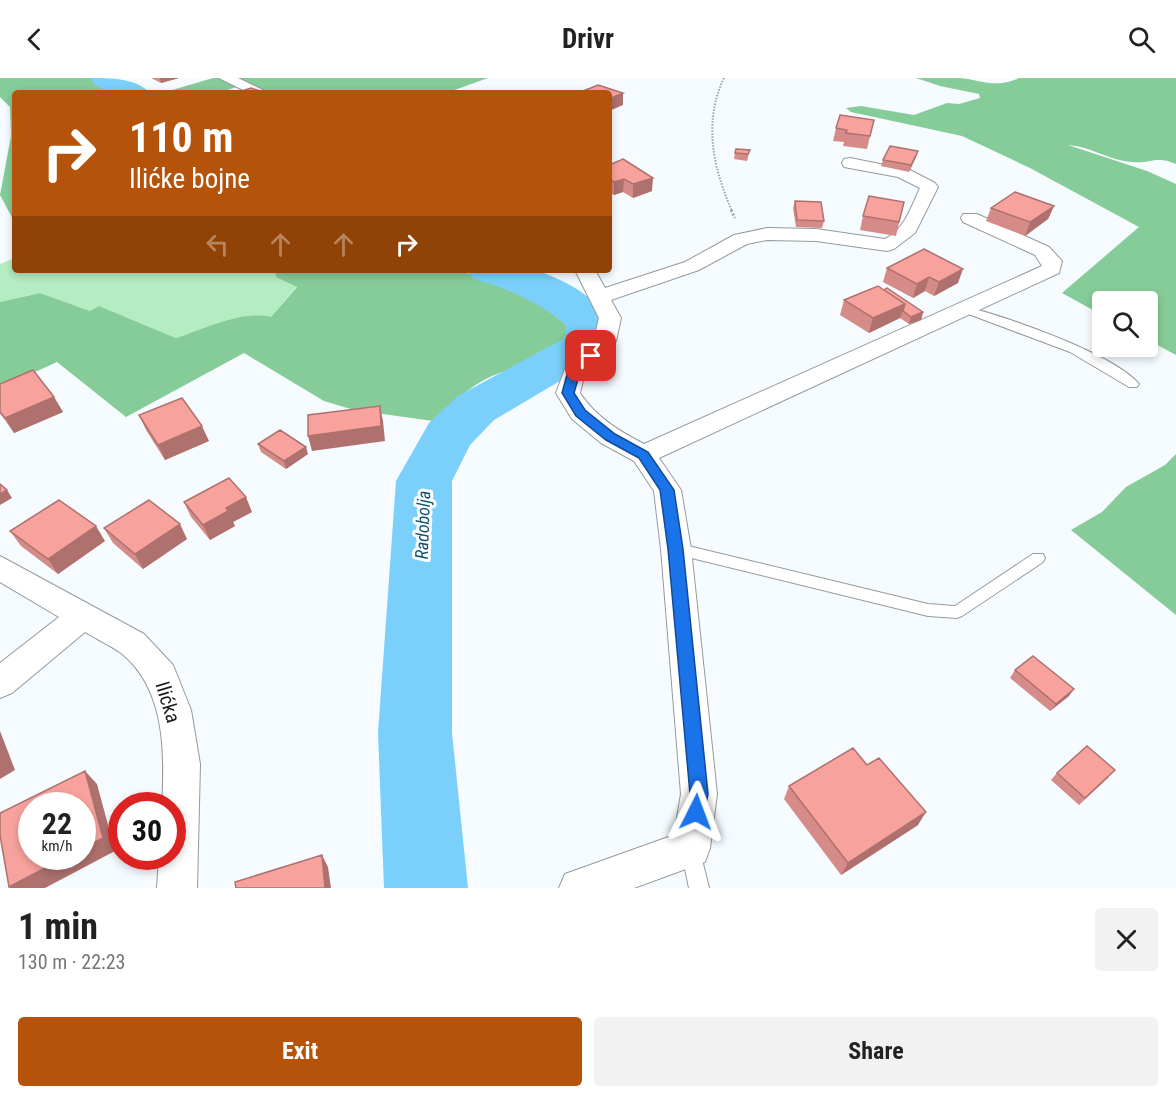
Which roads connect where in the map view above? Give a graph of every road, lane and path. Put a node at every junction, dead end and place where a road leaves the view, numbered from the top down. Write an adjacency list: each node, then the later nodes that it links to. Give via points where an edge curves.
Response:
1 (226, 78): 3 (street)
2 (724, 78): 6 (path, via 715,97 712,147 719,181 736,219)
3 (255, 90)
4 (850, 163): 6 (street, via 907,175 925,181 930,187 907,232 897,242 816,235)
5 (970, 218): 9 (street, via 1042,251 1052,261 1052,269)
6 (752, 237): 8 (street, via 692,266)
7 (586, 273): 8 (street)
8 (598, 297): 11 (street, via 610,318 605,341 574,371 568,393 580,413 610,437)
9 (967, 310): 10 (lane, via 1084,353); 11 (street)
10 (1133, 384)
11 (643, 455): 12 (street, via 667,490)
12 (676, 549): 13 (lane, via 928,610 957,612); 17 (street, via 699,794)
13 (1038, 558)
14 (0, 568): 15 (street, Ilićka)
15 (83, 615): 16 (street); 18 (street, Ilićka, via 133,644 161,675 171,701 183,764)
16 (0, 683)
17 (691, 848): 19 (street); 20 (lane)
18 (177, 888)
19 (579, 888)
20 (699, 888)

